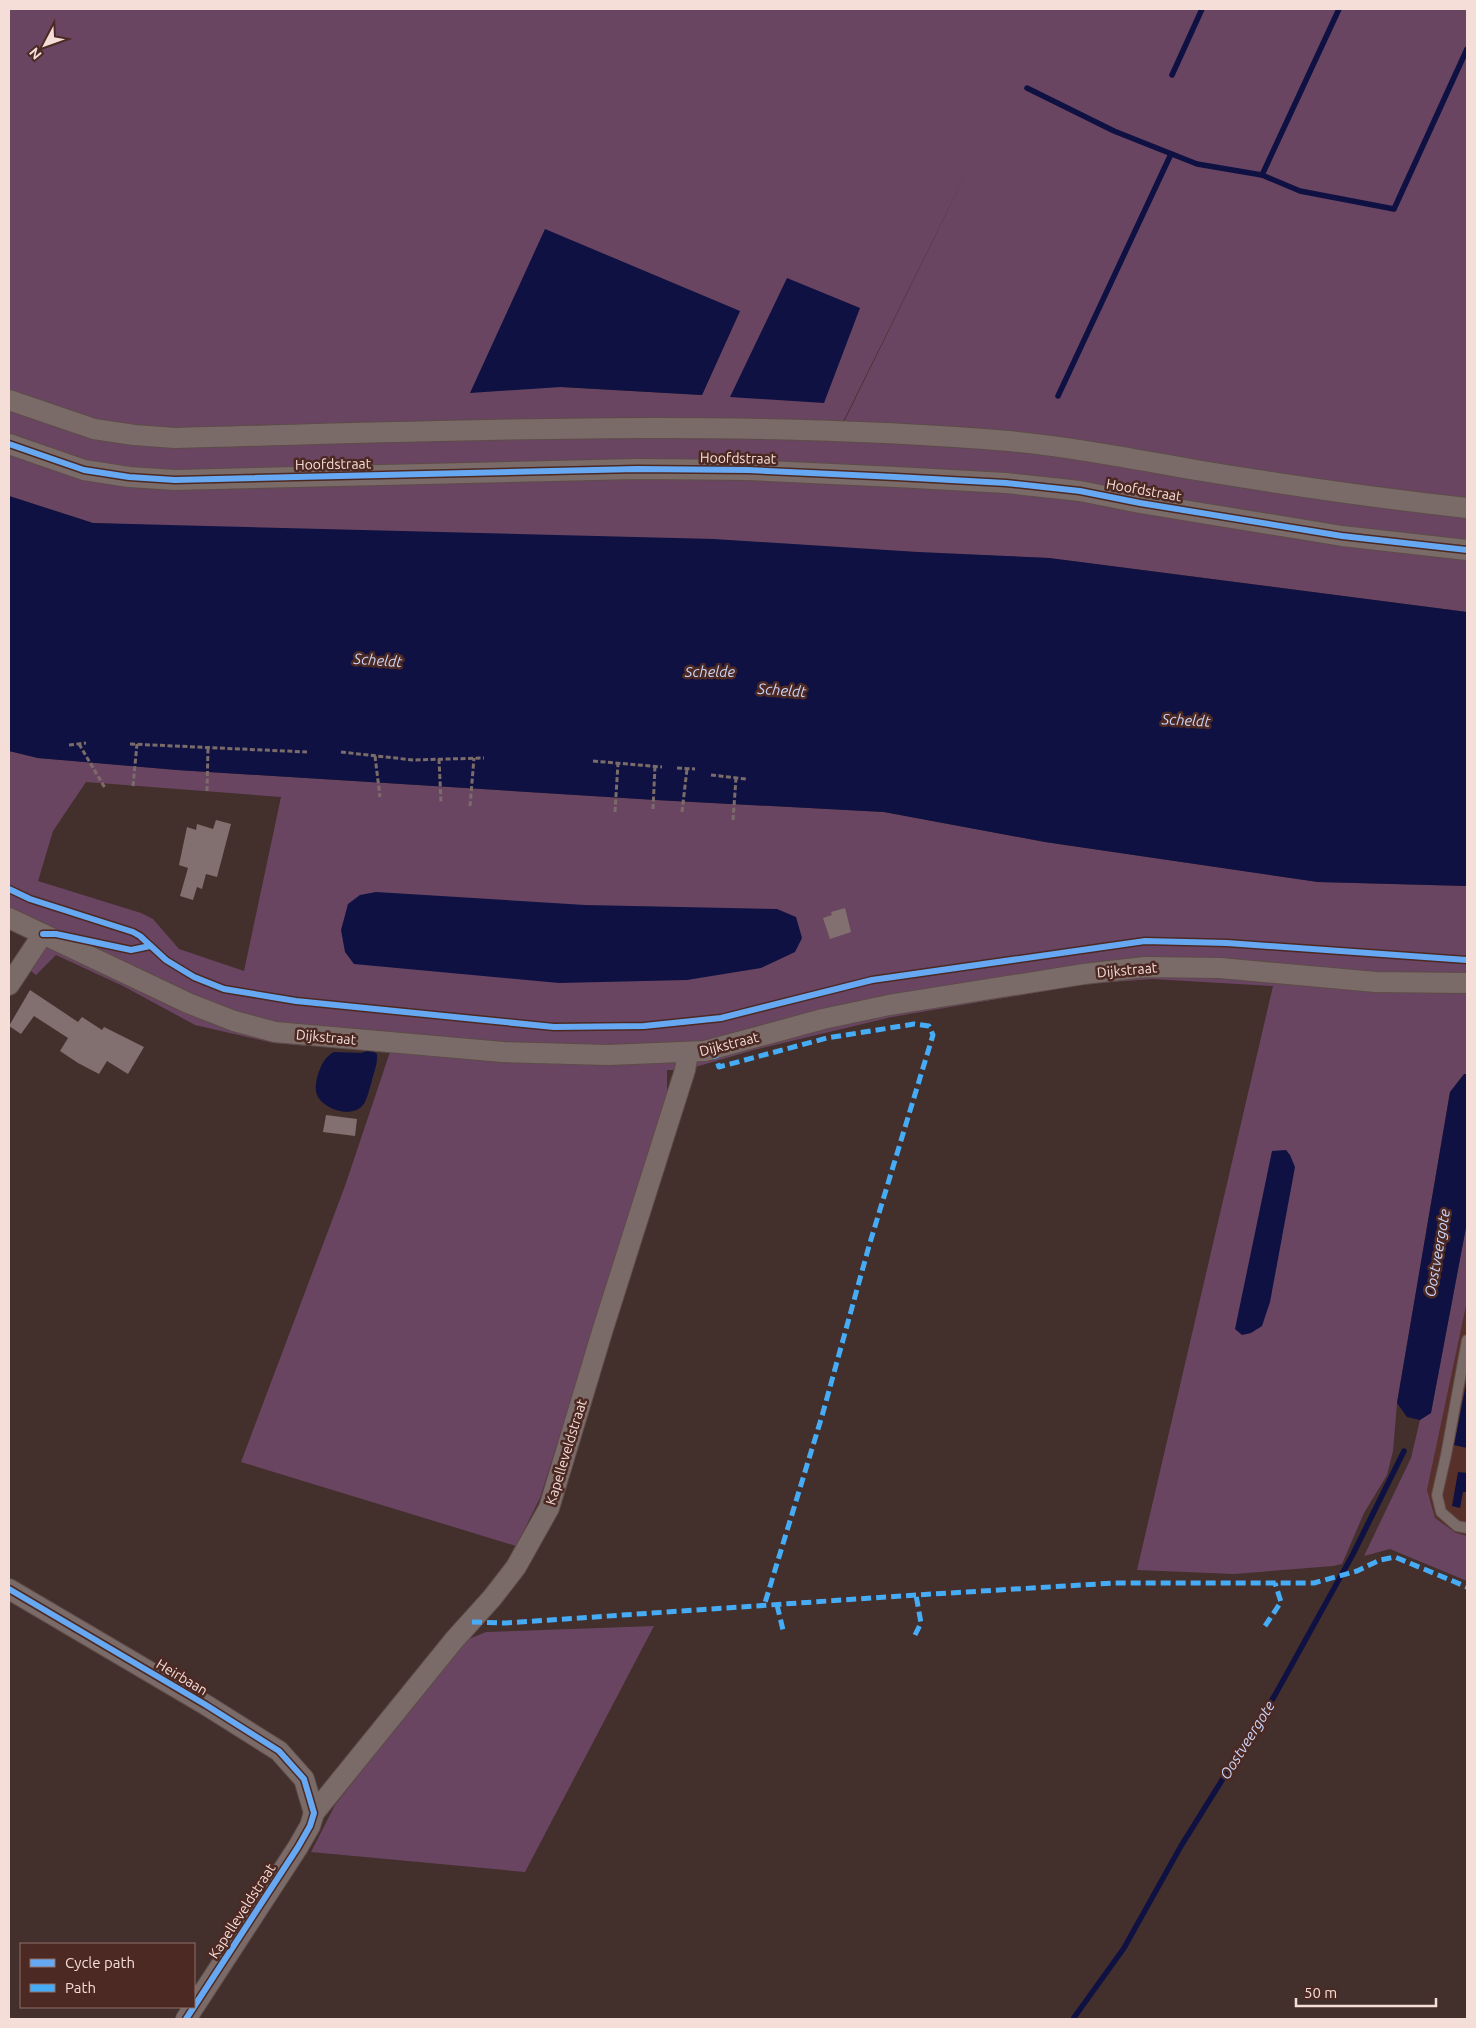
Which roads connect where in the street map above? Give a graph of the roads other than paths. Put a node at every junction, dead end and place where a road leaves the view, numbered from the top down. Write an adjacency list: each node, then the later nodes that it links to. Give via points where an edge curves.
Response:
1 (9, 400): 3 (street, via 94,429 176,438 636,427 749,428 1009,441 1086,450 1348,494)
2 (9, 444): 4 (street, Hoofdstraat, via 84,470 175,480 637,469 758,471 1006,483 1080,491 1342,536)
3 (1467, 508)
4 (1467, 550)
5 (9, 918): 6 (street, Dijkstraat)
6 (43, 934): 8 (street); 9 (street, Dijkstraat, via 211,1013 275,1032 503,1052)
7 (1467, 983): 9 (street, Dijkstraat, via 1376,982 1220,968 1145,967 890,1005)
8 (9, 985)
9 (688, 1053): 13 (street, Kapelleveldstraat, via 549,1508 516,1567 498,1591)
10 (1467, 1340): 11 (lane, via 1437,1494 1441,1512 1457,1526)
11 (1467, 1528)
12 (9, 1589): 13 (street, Heirbaan, via 279,1751 304,1779)
13 (314, 1813): 14 (street, Kapelleveldstraat, via 298,1847)
14 (195, 2005)
15 (193, 2008): 16 (street, Kapelleveldstraat)
16 (186, 2019)

